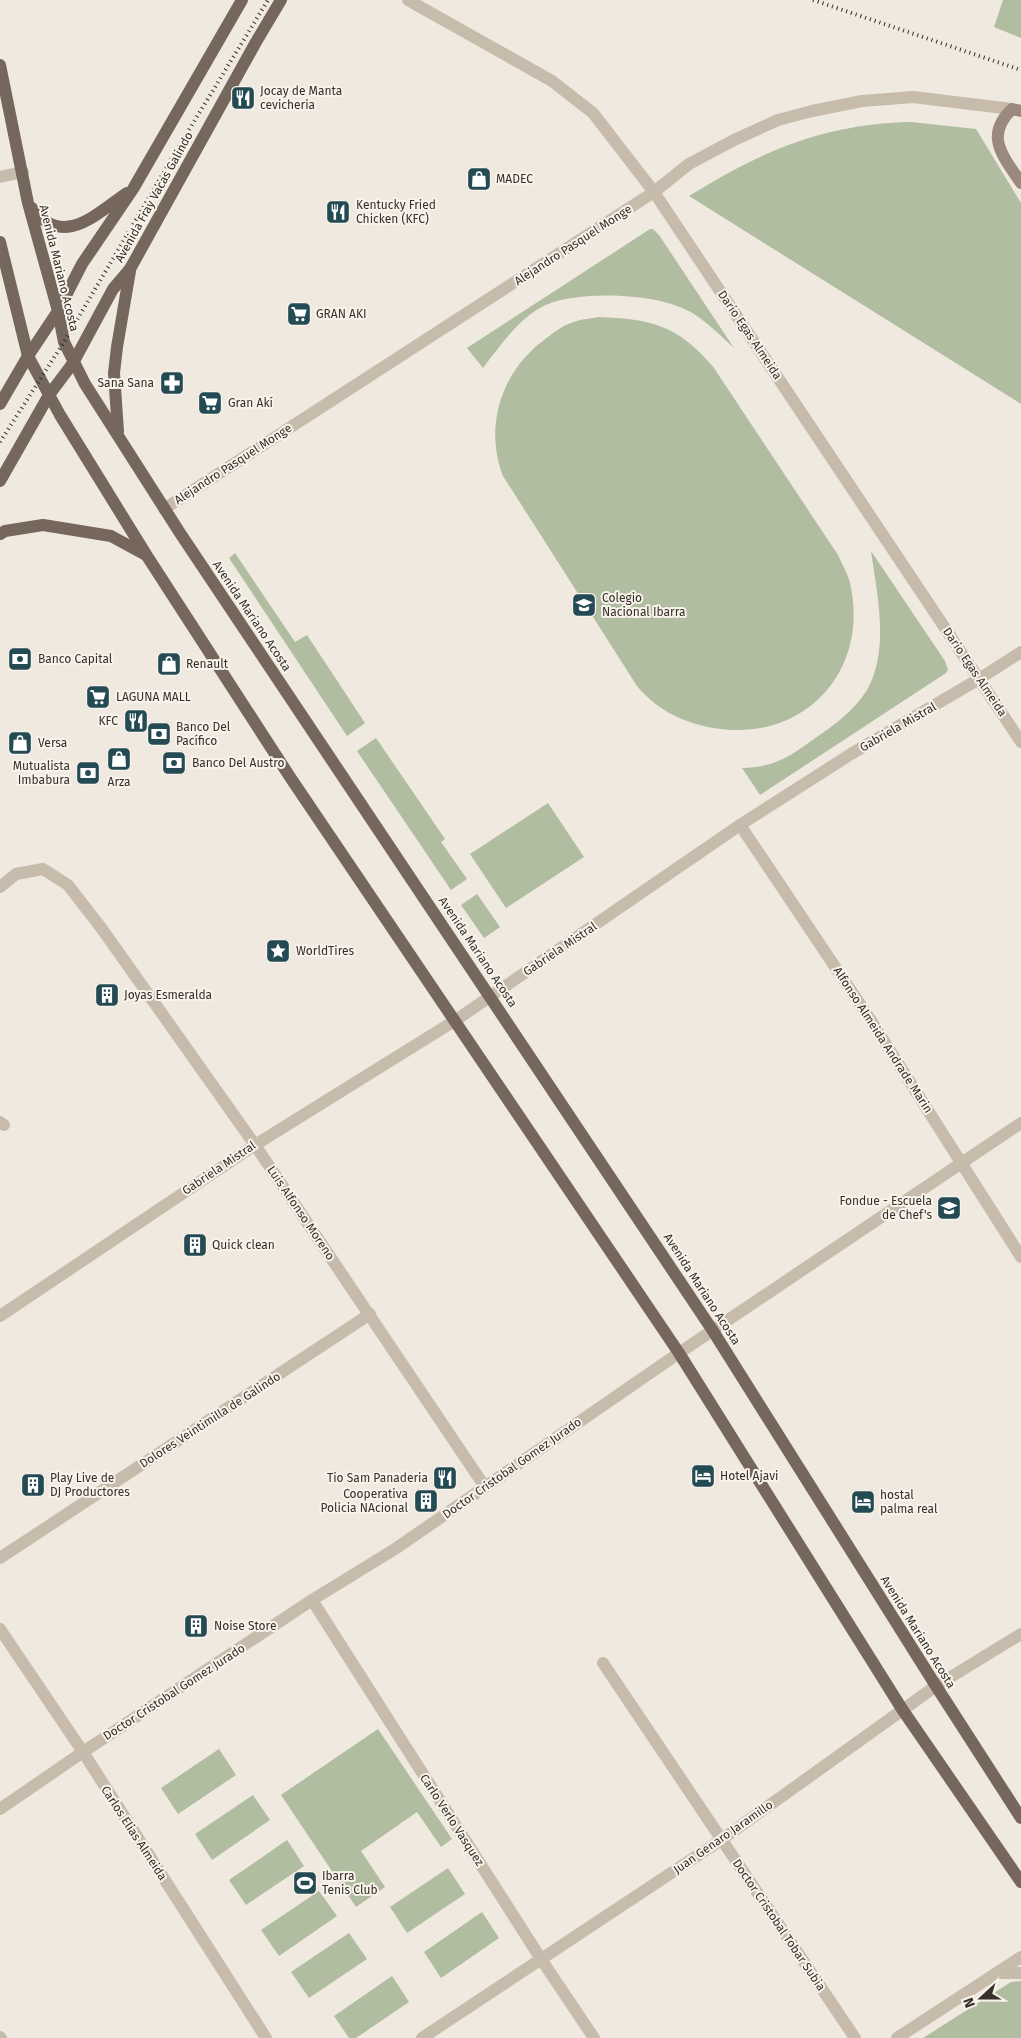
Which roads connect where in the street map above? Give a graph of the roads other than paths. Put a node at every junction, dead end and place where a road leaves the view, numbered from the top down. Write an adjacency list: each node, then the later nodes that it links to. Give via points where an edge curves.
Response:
1 (242, 0): 9 (main road, Avenida Fray Vacas Galindo)
2 (281, 0): 13 (main road, Avenida Fray Vacas Galindo)
3 (408, 0): 10 (street, Dario Egas Almeida, via 552,80 593,113)
4 (0, 65): 6 (main road, Avenida Mariano Acosta)
5 (1017, 110): 8 (street, via 1002,119 997,131 1000,150); 10 (street, Alejandro Pasquel Monge, via 913,97 862,101 812,111 778,120 734,140 689,164)
6 (23, 172): 7 (street); 11 (main road, Avenida Mariano Acosta)
7 (0, 177)
8 (1021, 183)
9 (133, 189): 11 (main road, via 80,225 59,228 40,219); 14 (main road, Avenida Fray Vacas Galindo, via 82,264)
10 (654, 192): 21 (street, Alejandro Pasquel Monge); 25 (street, Dario Egas Almeida)
11 (28, 203): 14 (main road, Avenida Mariano Acosta)
12 (0, 242): 15 (main road)
13 (130, 269): 16 (main road, Avenida Fray Vacas Galindo, via 113,289); 19 (main road, via 114,372)
14 (58, 312): 15 (main road, Avenida Fray Vacas Galindo); 16 (main road, Avenida Mariano Acosta, via 64,342)
15 (28, 356): 17 (main road); 18 (main road, Avenida Fray Vacas Galindo)
16 (73, 363): 17 (main road, Avenida Fray Vacas Galindo); 19 (main road, Avenida Mariano Acosta)
17 (49, 395): 20 (main road, Avenida Fray Vacas Galindo); 23 (main road)
18 (0, 404)
19 (118, 435): 21 (main road, Avenida Mariano Acosta)
20 (0, 481)
21 (164, 509): 29 (main road, Avenida Mariano Acosta)
22 (0, 534): 23 (main road, via 43,525 111,536)
23 (147, 556): 30 (main road, via 290,777)
24 (1021, 652): 25 (street, Gabriela Mistral)
25 (979, 679): 26 (street, Dario Egas Almeida); 27 (street, Gabriela Mistral, via 851,754)
26 (1021, 742)
27 (740, 826): 29 (street, Gabriela Mistral); 33 (street, Alfonso Almeida Andrade Marin)
28 (0, 887): 32 (street, Luis Alfonso Moreno, via 16,874 43,869 68,885)
29 (492, 996): 30 (street, Gabriela Mistral); 37 (main road, Avenida Mariano Acosta)
30 (456, 1020): 32 (street, Gabriela Mistral); 38 (main road)
31 (1021, 1123): 33 (street, Doctor Cristobal Gomez Jurado)
32 (255, 1145): 35 (street, Luis Alfonso Moreno); 36 (street, Gabriela Mistral)
33 (962, 1163): 34 (street, Alfonso Almeida Andrade Marin); 37 (street, Doctor Cristobal Gomez Jurado)
34 (1021, 1257)
35 (370, 1314): 39 (street, Luis Alfonso Moreno); 40 (street, Dolores Veintimilla de Galindo)
36 (0, 1316)
37 (714, 1331): 38 (street, Doctor Cristobal Gomez Jurado); 45 (main road, Avenida Mariano Acosta)
38 (679, 1353): 39 (street, Doctor Cristobal Gomez Jurado); 46 (main road)
39 (485, 1487): 41 (street, Doctor Cristobal Gomez Jurado)
40 (0, 1558)
41 (312, 1600): 47 (street, Doctor Cristobal Gomez Jurado); 53 (street, Carlo Verlo Vasquez)
42 (0, 1629): 47 (street, Carlos Elias Almeida)
43 (1021, 1634): 45 (street, Juan Genaro Jaramillo)
44 (603, 1663): 50 (street, Doctor Cristobal Tobar Subia)
45 (936, 1686): 46 (street, Juan Genaro Jaramillo); 49 (main road, Avenida Mariano Acosta)
46 (902, 1709): 50 (street, Juan Genaro Jaramillo); 51 (main road)
47 (83, 1752): 48 (street, Doctor Cristobal Gomez Jurado); 56 (street, Carlos Elias Almeida)
48 (0, 1809)
49 (1021, 1818)
50 (721, 1840): 53 (street, Juan Genaro Jaramillo); 59 (street, Doctor Cristobal Tobar Subia)
51 (1021, 1882)
52 (1021, 1957): 54 (street)
53 (541, 1959): 57 (street, Juan Genaro Jaramillo); 58 (street, Carlo Verlo Vasquez)
54 (997, 1973): 55 (street); 60 (street)
55 (1021, 1973)
56 (266, 2038)
57 (422, 2038)
58 (594, 2038)
59 (855, 2038)
60 (897, 2038)

